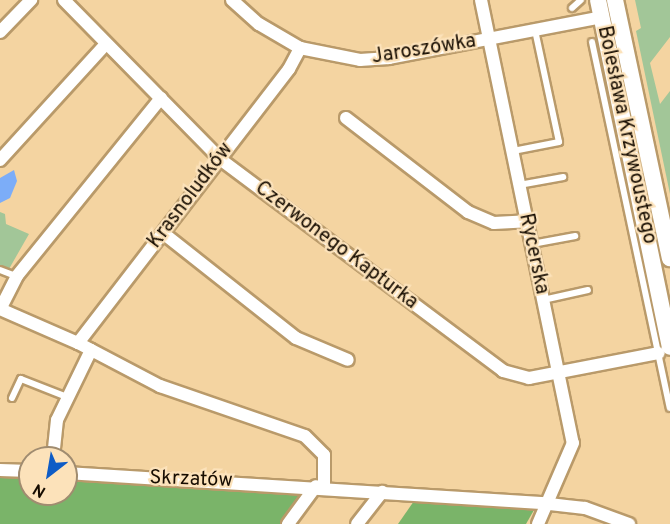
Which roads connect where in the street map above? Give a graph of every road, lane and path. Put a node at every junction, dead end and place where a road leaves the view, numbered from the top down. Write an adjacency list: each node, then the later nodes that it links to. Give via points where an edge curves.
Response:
1 (31, 0): 10 (street)
2 (64, 0): 13 (street, Czerwonego Kapturka)
3 (232, 0): 14 (street, Jaroszówka, via 259,24)
4 (481, 0): 11 (street, Rycerska)
5 (581, 0): 7 (lane)
6 (615, 0): 26 (main road, Bolesława Krzywoustego)
7 (572, 8)
8 (599, 8): 9 (street, Jaroszówka); 28 (main road, Bolesława Krzywoustego)
9 (535, 30): 11 (street, Jaroszówka); 17 (lane, via 559,142)
10 (0, 32)
11 (488, 40): 14 (street, Jaroszówka, via 389,58 341,58); 17 (street, Rycerska)
12 (592, 42): 35 (lane)
13 (106, 44): 15 (street, Czerwonego Kapturka); 19 (street)
14 (300, 48): 18 (street, Krasnoludków, via 289,69)
15 (161, 98): 18 (street, Czerwonego Kapturka); 29 (street)
16 (346, 118): 22 (street, via 468,212 494,224)
17 (512, 151): 21 (street, Rycerska)
18 (220, 159): 23 (street, Krasnoludków); 37 (street, Czerwonego Kapturka, via 503,371 521,378)
19 (0, 160)
20 (563, 177): 21 (lane)
21 (519, 185): 22 (street, Rycerska)
22 (527, 221): 25 (street, Rycerska)
23 (163, 233): 33 (street, Krasnoludków); 36 (street, via 296,338)
24 (575, 236): 25 (lane)
25 (532, 244): 31 (street, Rycerska)
26 (670, 258)
27 (0, 270): 29 (lane)
28 (662, 273): 35 (main road, Bolesława Krzywoustego)
29 (17, 276): 32 (street)
30 (588, 290): 31 (lane)
31 (543, 300): 37 (street, Rycerska)
32 (0, 309): 33 (street)
33 (78, 343): 34 (street)
34 (91, 350): 38 (street); 45 (street, via 160,386 305,436 324,455)
35 (664, 350): 37 (street, Czerwonego Kapturka); 40 (lane)
36 (348, 360)
37 (558, 374): 47 (street, Rycerska, via 573,444)
38 (67, 397): 39 (lane, via 21,379); 41 (street, via 57,420)
39 (12, 398)
40 (670, 408)
41 (54, 446)
42 (0, 470): 43 (street)
43 (18, 471)
44 (78, 474): 45 (street, Skrzatów)
45 (320, 487): 46 (street, Skrzatów); 48 (street)
46 (382, 492): 47 (street, Skrzatów); 49 (street)
47 (548, 504): 50 (street); 51 (street, Skrzatów, via 585,508)
48 (288, 524)
49 (357, 524)
50 (538, 524)
51 (629, 524)

